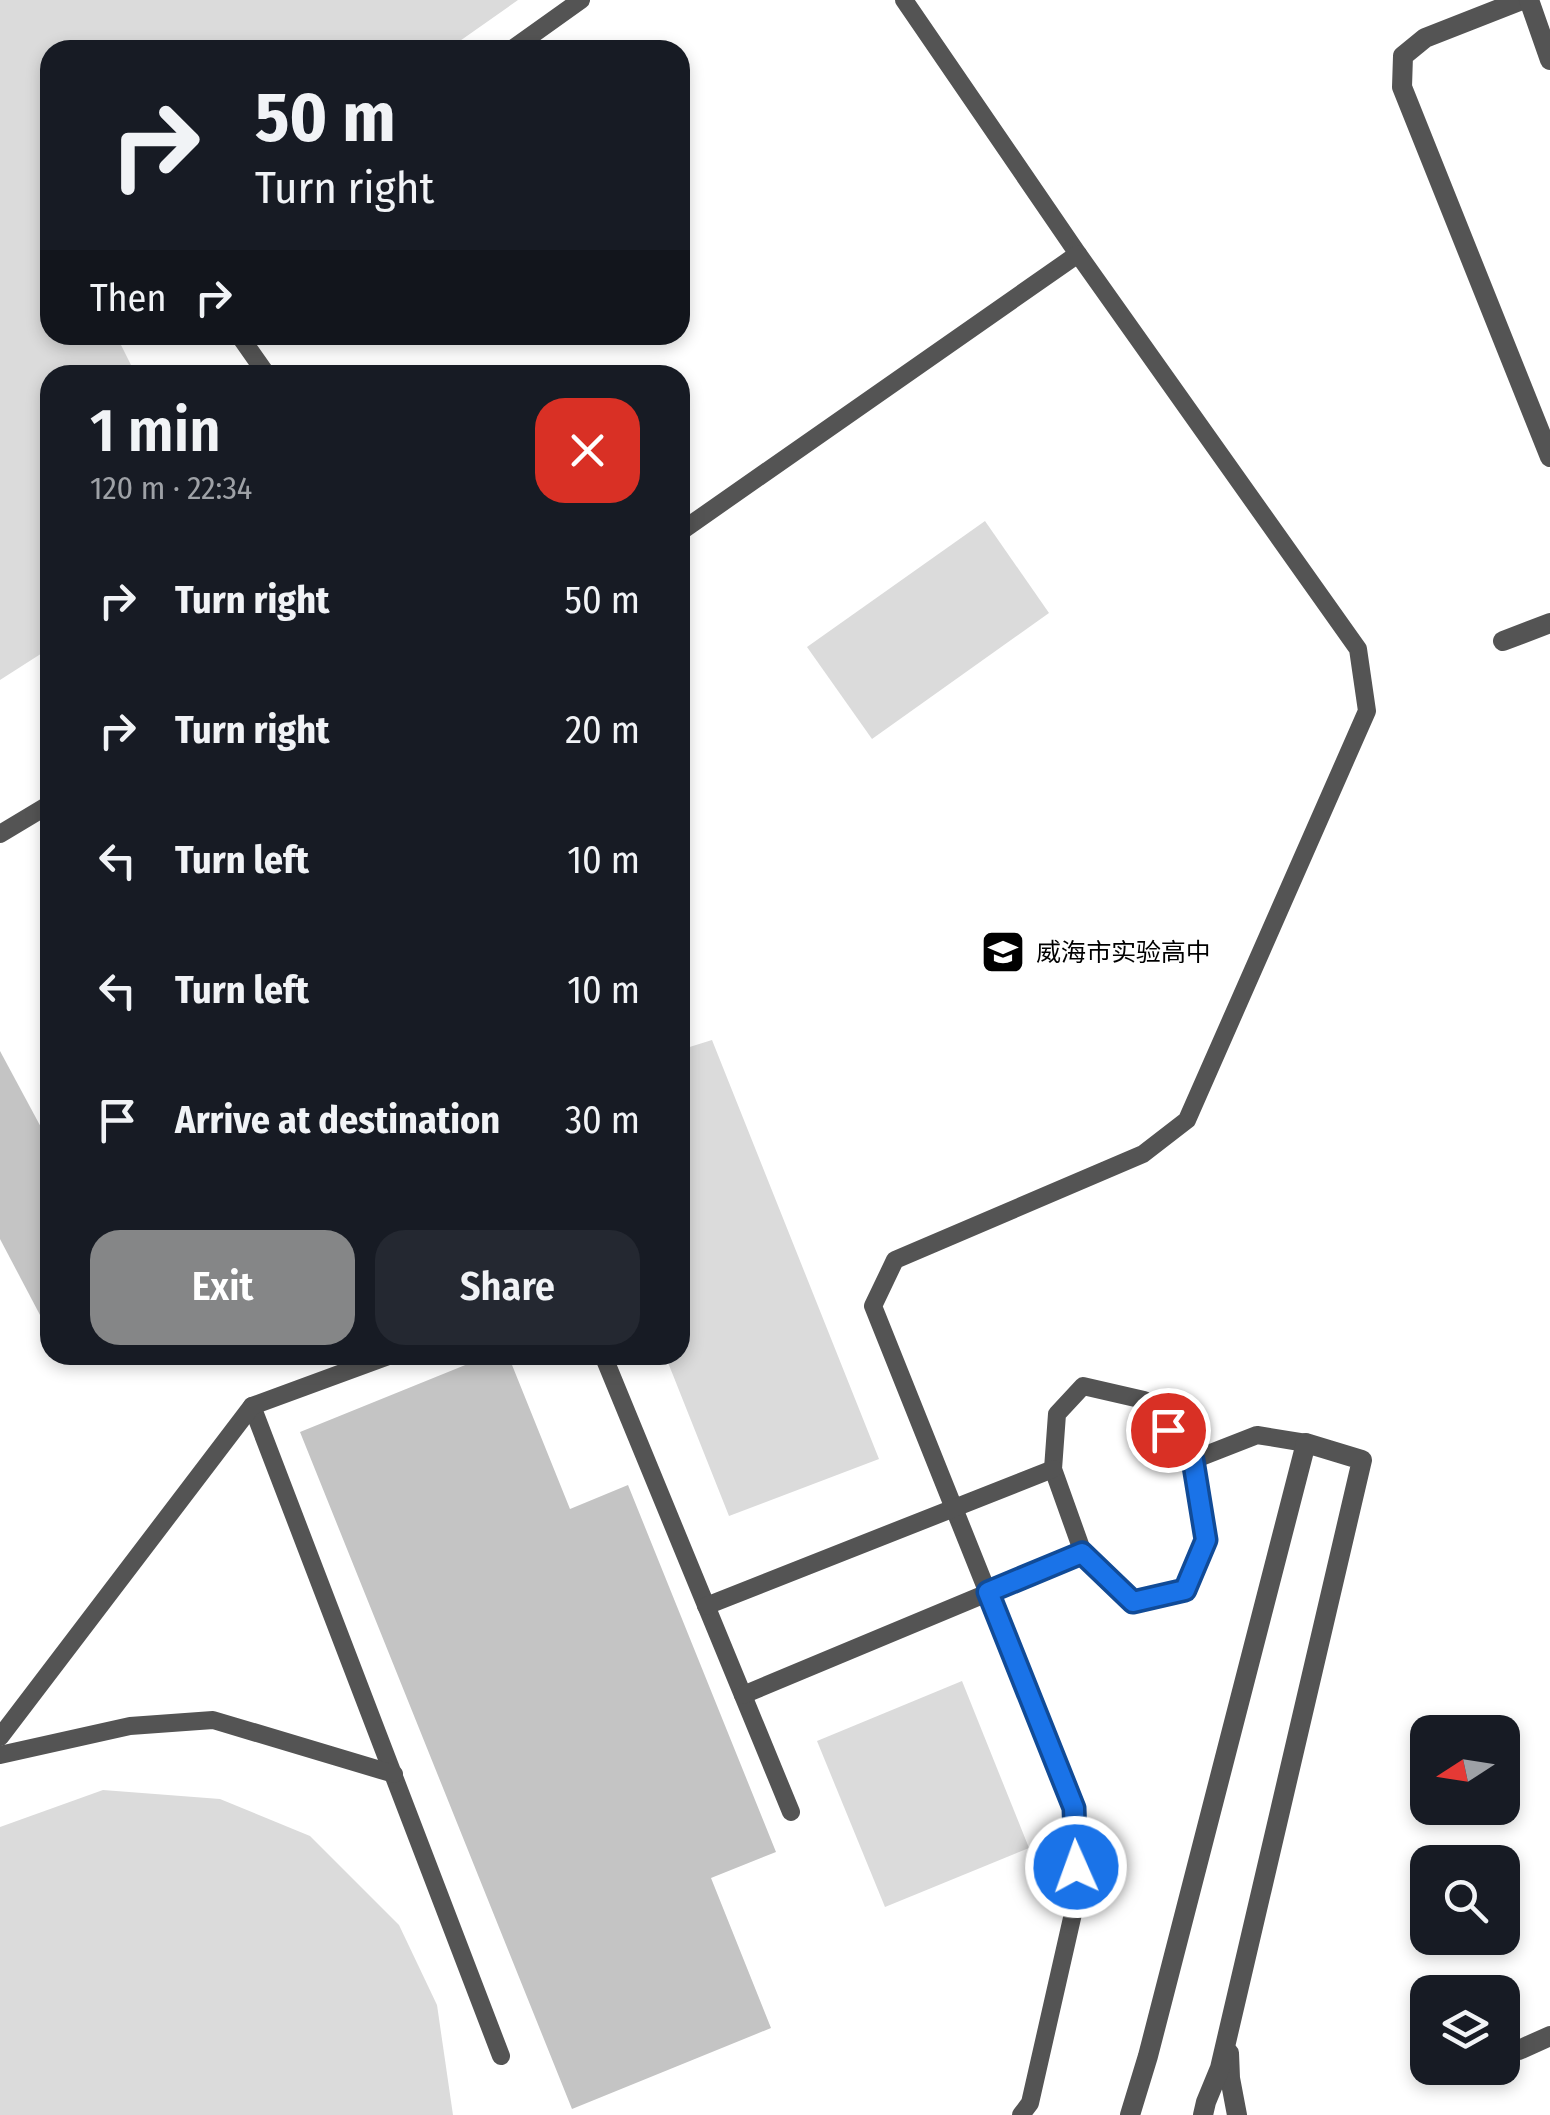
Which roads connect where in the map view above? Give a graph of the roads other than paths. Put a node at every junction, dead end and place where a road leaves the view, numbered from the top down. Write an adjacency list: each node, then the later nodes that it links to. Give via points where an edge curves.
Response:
1 (581, 0): 4 (lane)
2 (904, 0): 6 (lane)
3 (1525, 0): 5 (street); 7 (street, via 1426,38 1403,56 1402,87)
4 (525, 40)
5 (1550, 60)
6 (1078, 254): 8 (lane); 19 (lane, via 1358,649 1367,711 1187,1120 1143,1154 894,1260 873,1306)
7 (1550, 457)
8 (690, 525)
9 (1550, 623): 10 (street)
10 (1503, 641)
11 (40, 810): 12 (lane)
12 (0, 834)
13 (364, 1365): 15 (lane)
14 (606, 1365): 22 (lane)
15 (252, 1406): 24 (lane); 26 (lane)
16 (1306, 1444): 17 (lane, via 1257,1435); 28 (street, via 1362,1460); 33 (street)
17 (1193, 1460): 18 (lane, via 1144,1400 1083,1386 1057,1414); 20 (lane, via 1206,1540 1185,1590 1133,1602)
18 (1053, 1469): 19 (lane); 20 (lane)
19 (954, 1507): 21 (lane); 22 (lane)
20 (1082, 1553): 21 (lane)
21 (988, 1592): 23 (lane); 32 (lane, via 1074,1808 1077,1896 1030,2103)
22 (706, 1606): 23 (lane)
23 (743, 1696): 27 (lane)
24 (0, 1737)
25 (0, 1755): 26 (lane, via 130,1726 213,1720)
26 (394, 1774): 31 (lane)
27 (791, 1812)
28 (1232, 2016): 34 (street); 35 (street, via 1230,2078)
29 (1550, 2036): 30 (street)
30 (1520, 2050)
31 (501, 2056)
32 (1020, 2115)
33 (1130, 2115)
34 (1204, 2115)
35 (1237, 2115)

